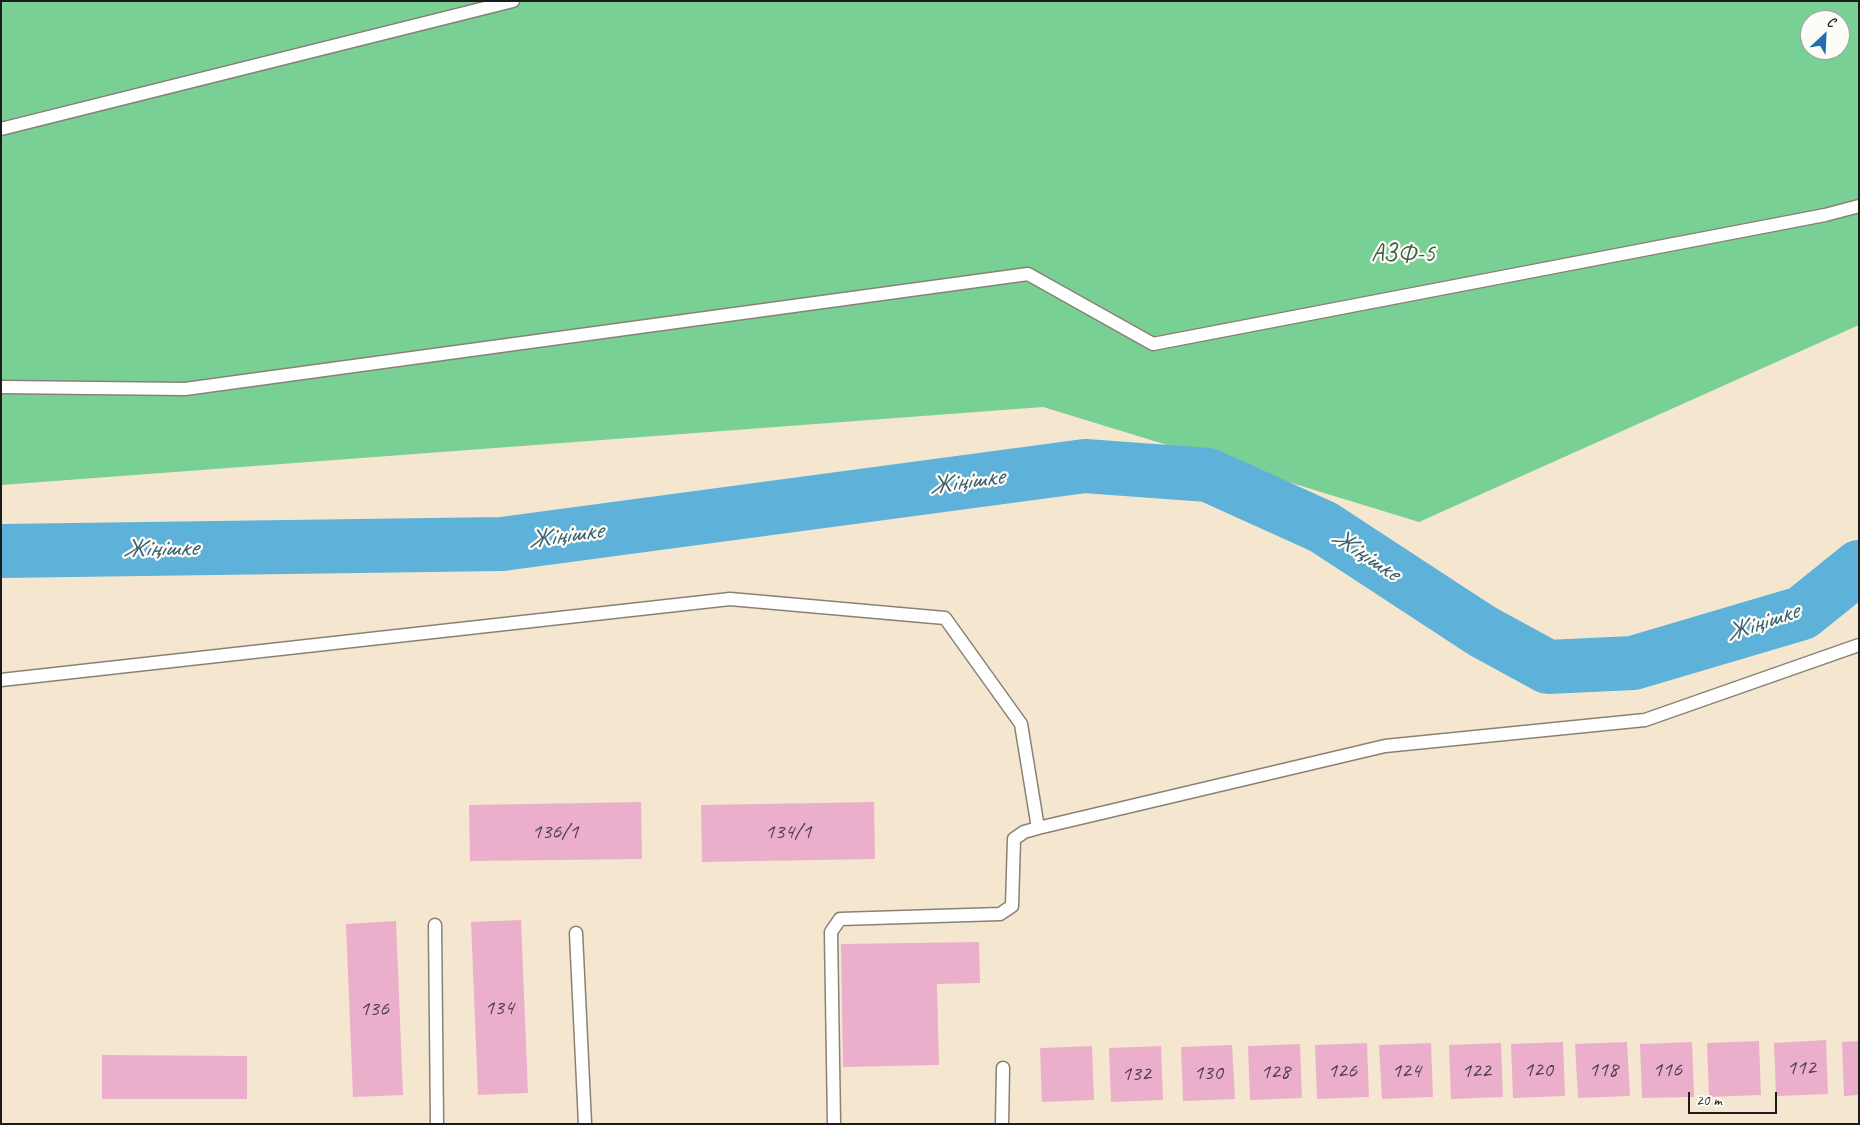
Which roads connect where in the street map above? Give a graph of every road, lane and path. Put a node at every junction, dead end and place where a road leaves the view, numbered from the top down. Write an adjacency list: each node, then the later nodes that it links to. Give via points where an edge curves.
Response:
1 (513, 1): 2 (lane)
2 (1, 129)
3 (1859, 206): 4 (lane, via 1153,344 1028,274 185,389)
4 (1, 387)
5 (1859, 645): 7 (lane, via 1645,720 1385,746)
6 (1, 680): 7 (lane, via 730,599 945,618 1021,724)
7 (1038, 828): 13 (lane, via 1014,839 1012,906 1000,914 840,918 831,932)
8 (435, 925): 11 (lane)
9 (576, 933): 12 (lane)
10 (1003, 1068): 14 (lane)
11 (437, 1124)
12 (585, 1124)
13 (834, 1124)
14 (1002, 1124)

